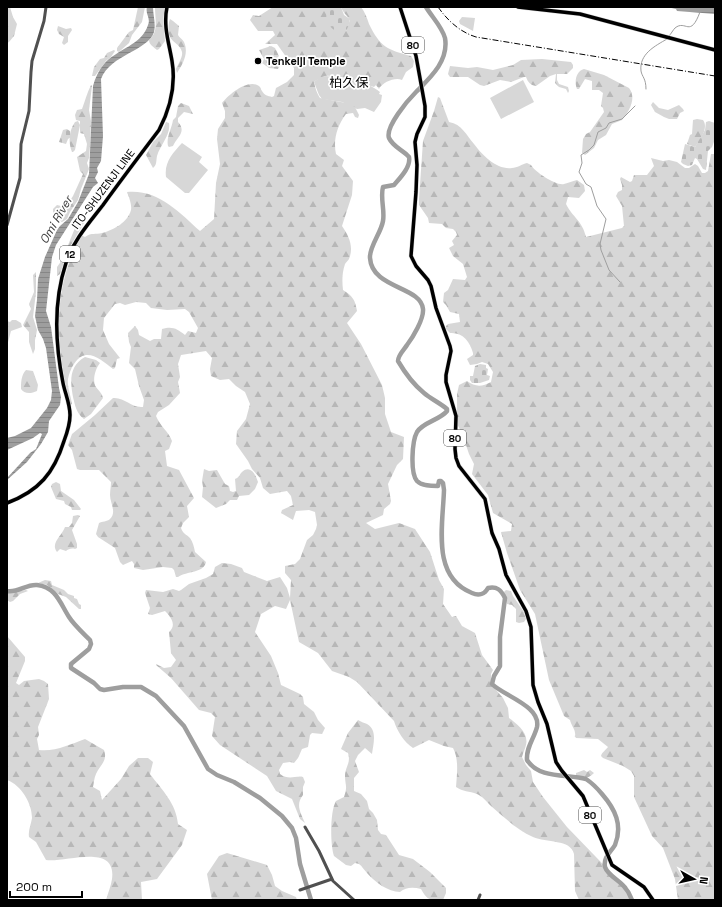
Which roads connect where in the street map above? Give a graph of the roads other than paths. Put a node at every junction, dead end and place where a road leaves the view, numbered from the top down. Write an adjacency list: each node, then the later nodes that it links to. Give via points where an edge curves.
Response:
1 (46, 7): 6 (street, via 32,61 29,111 21,144 20,178)
2 (167, 7): 7 (main road, ITO-SHUZENJI LINE / 12, via 165,20 173,74 171,97 165,119 81,234 66,261 63,273 56,316 57,340 70,413 60,456 41,483)
3 (400, 7): 14 (main road, 80, via 416,56 425,106 415,142 417,166 411,256 431,286 450,346 446,382 456,416 456,458 459,466 485,498 492,533 506,575 526,611 531,626 536,696 547,724 556,762 583,796 608,858 614,866 644,887)
4 (518, 7): 5 (main road, via 580,14)
5 (715, 50)
6 (7, 225)
7 (7, 503)
8 (305, 827): 9 (street)
9 (332, 879): 10 (street); 12 (street)
10 (301, 890)
11 (480, 895): 13 (street)
12 (354, 900)
13 (478, 900)
14 (653, 900)

